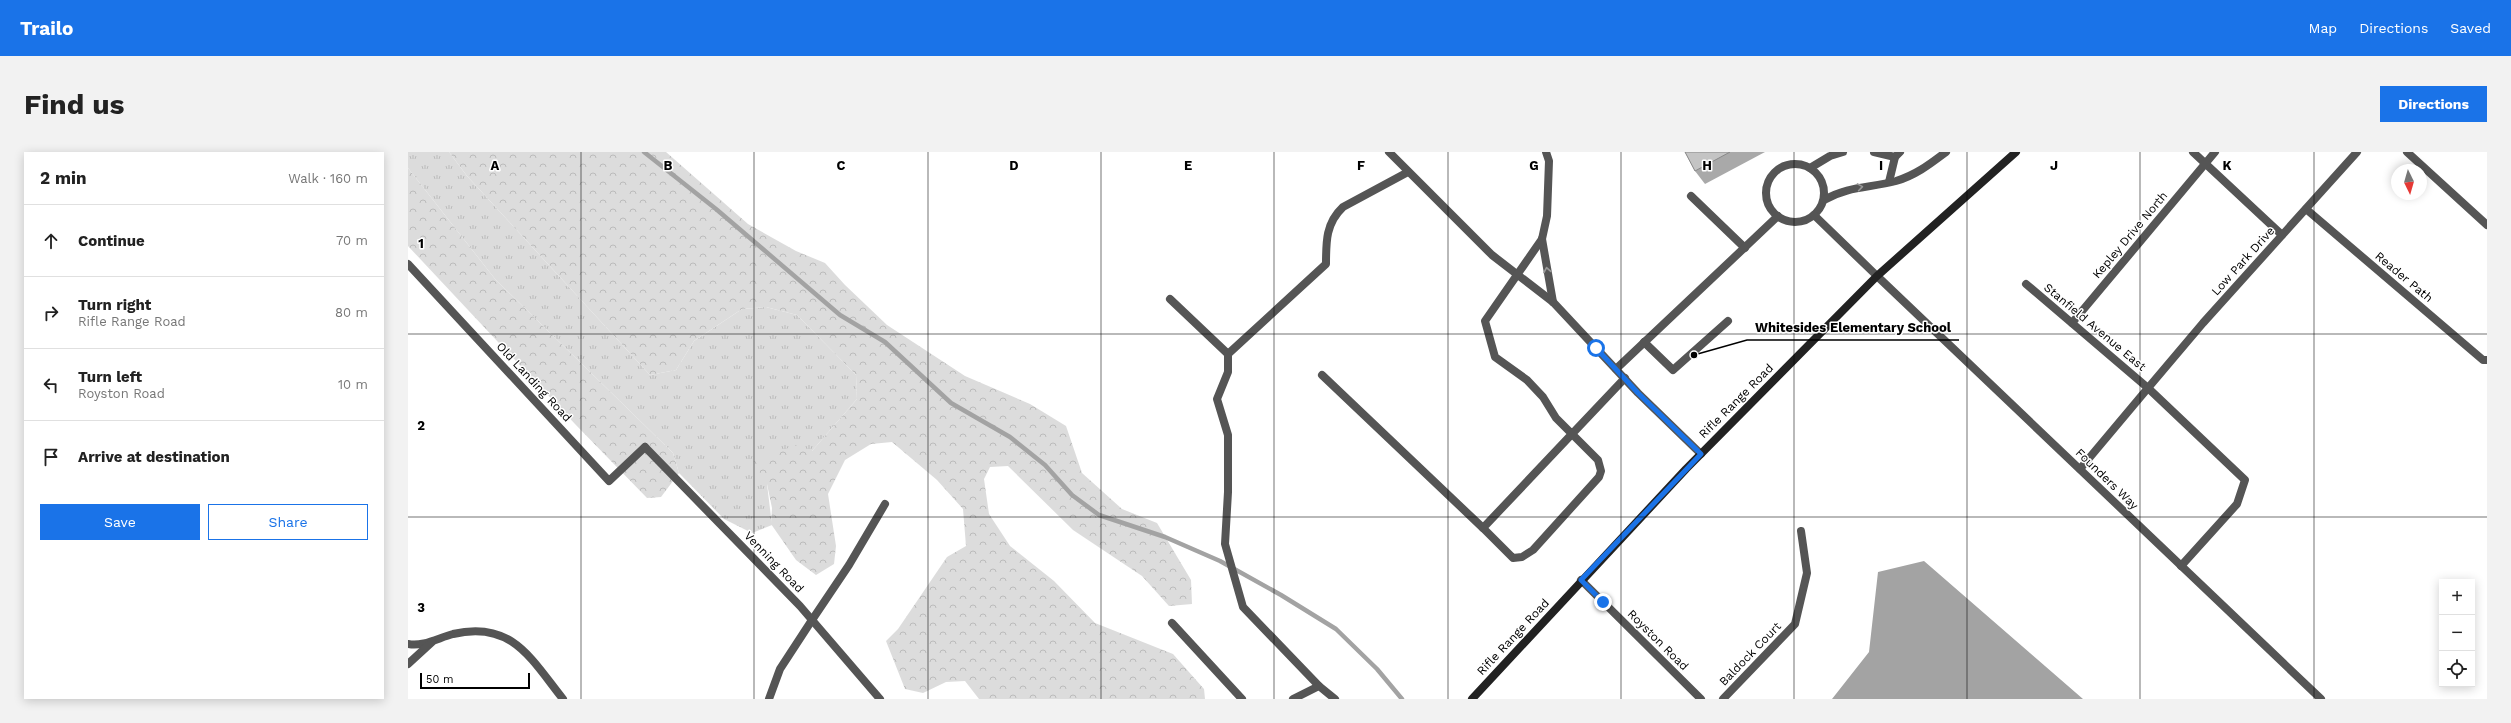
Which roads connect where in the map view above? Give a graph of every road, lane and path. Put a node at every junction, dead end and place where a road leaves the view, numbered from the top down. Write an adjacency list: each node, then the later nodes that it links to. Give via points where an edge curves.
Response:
1 (1389, 152): 14 (street)
2 (1546, 152): 23 (street, via 1549,161 1547,216)
3 (1843, 152): 13 (street, via 1830,156)
4 (1874, 152): 11 (street)
5 (1946, 152): 15 (street, via 1921,172)
6 (2016, 152): 26 (main road, Rifle Range Road)
7 (2193, 152): 12 (street)
8 (2215, 152): 12 (street, Kepley Drive North)
9 (2357, 152): 18 (street, Low Park Drive)
10 (2406, 152): 21 (street)
11 (1898, 155): 15 (street)
12 (2206, 163): 22 (street); 32 (street, Kepley Drive North)
13 (1810, 168): 17 (street, via 1822,181); 20 (street, via 1792,164 1782,166 1769,180 1767,200)
14 (1408, 172): 27 (street, via 1492,255); 34 (street, via 1343,207 1334,216 1326,237 1326,264)
15 (1889, 182): 17 (street, one-way to 15, via 1839,191)
16 (1691, 196): 24 (street)
17 (1824, 200): 19 (street)
18 (2306, 209): 22 (street, Low Park Drive); 35 (street, Reader Path, via 2483,360)
19 (1814, 215): 20 (street, via 1797,222); 26 (street, Founders Way)
20 (1778, 216): 24 (street)
21 (2487, 225)
22 (2282, 235): 39 (street, Low Park Drive)
23 (1542, 239): 27 (street); 30 (street, one-way to 23)
24 (1744, 248): 33 (street)
25 (408, 264): 41 (street, Old Landing Road, via 609,481)
26 (1877, 276): 42 (main road, Rifle Range Road); 43 (street, Founders Way)
27 (1518, 277): 30 (street); 40 (street, via 1485,321 1495,357 1527,380 1543,397 1556,418)
28 (2026, 284): 32 (street, Stanfield Avenue East)
29 (1170, 299): 34 (street)
30 (1553, 302): 36 (street)
31 (1728, 321): 33 (street, via 1673,370)
32 (2072, 323): 39 (street, Stanfield Avenue East)
33 (1644, 342): 36 (street)
34 (1228, 354): 54 (street, via 1228,372 1217,399 1228,435 1225,544 1243,607)
35 (2487, 360)
36 (1616, 369): 38 (street)
37 (1322, 375): 45 (street)
38 (1624, 378): 40 (street); 42 (street)
39 (2148, 388): 43 (street, Low Park Drive); 47 (street, Stanfield Avenue East, via 2246,480 2237,504)
40 (1573, 433): 45 (street); 45 (street, via 1598,460 1601,471 1599,477 1533,550 1522,557 1513,558)
41 (645, 448): 49 (street, Venning Road)
42 (1701, 454): 48 (main road, Rifle Range Road)
43 (2080, 469): 47 (street, Founders Way)
44 (886, 504): 49 (street)
45 (1483, 528)
46 (1801, 531): 63 (street, Baldock Court, via 1807,573 1795,624)
47 (2181, 566): 64 (street, Founders Way)
48 (1581, 580): 61 (main road, Rifle Range Road); 62 (street, Royston Road)
49 (812, 620): 56 (street, via 780,669); 57 (street, Venning Road)
50 (1172, 623): 58 (street)
51 (434, 640): 52 (street, via 422,644); 53 (street); 55 (street, via 466,632 506,637 523,648)
52 (408, 644)
53 (408, 664)
54 (1319, 686): 59 (street); 60 (street)
55 (563, 699)
56 (769, 699)
57 (880, 699)
58 (1242, 699)
59 (1293, 699)
60 (1334, 699)
61 (1472, 699)
62 (1700, 699)
63 (1723, 699)
64 (2321, 699)

